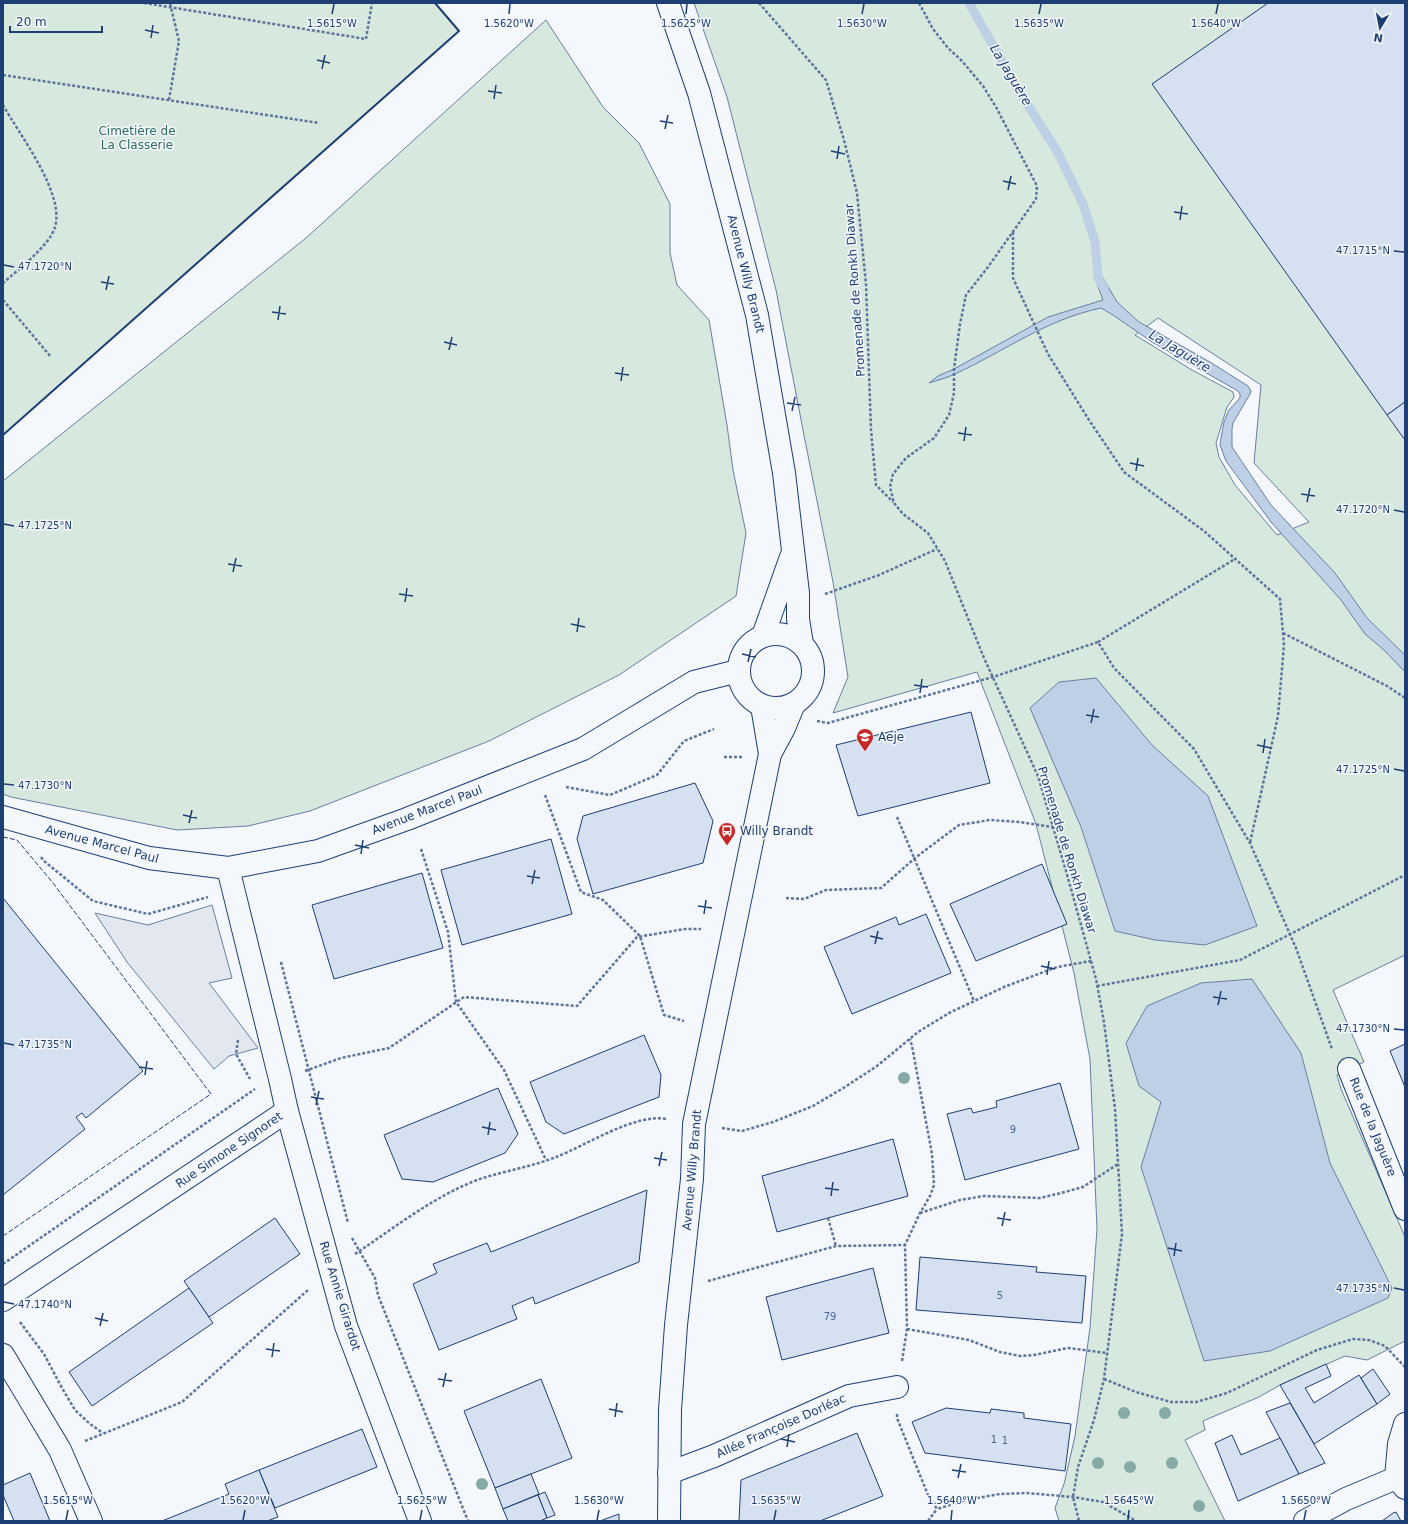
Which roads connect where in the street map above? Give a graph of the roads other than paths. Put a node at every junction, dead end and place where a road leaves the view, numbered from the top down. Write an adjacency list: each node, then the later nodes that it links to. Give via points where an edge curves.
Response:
1 (668, 3): 2 (street, Avenue Willy Brandt, via 699,93 757,315 784,473)
2 (793, 552): 3 (street, Avenue Willy Brandt); 4 (street, Avenue Willy Brandt)
3 (763, 636): 4 (street, via 791,636); 5 (street, via 750,644 741,656)
4 (802, 644): 6 (street, Avenue Willy Brandt, via 810,656 814,669 812,683 805,696)
5 (738, 671): 7 (street, via 741,686 749,698); 10 (street, Avenue Marcel Paul, via 694,682 583,749 407,819 318,851)
6 (794, 704): 7 (street, via 778,709); 8 (street, Avenue Willy Brandt)
7 (762, 706): 8 (street, Avenue Willy Brandt)
8 (770, 754): 18 (street, Avenue Willy Brandt, via 694,1124 692,1179 670,1410)
9 (3, 817): 10 (street, Avenue Marcel Paul, via 149,858)
10 (228, 868): 12 (street, Rue Simone Signoret)
11 (1349, 1068): 13 (street, Rue de la Jaguère)
12 (286, 1112): 14 (street, Rue Simone Signoret); 21 (street, Rue Annie Girardot, via 346,1326)
13 (1405, 1209)
14 (3, 1300)
15 (3, 1354): 20 (street, via 60,1450)
16 (897, 1387): 18 (street, Allée Françoise Dorléac, via 849,1396 714,1456)
17 (1405, 1424): 19 (street, via 1399,1444)
18 (669, 1472): 22 (street, Avenue Willy Brandt)
19 (1400, 1483): 23 (street, via 1346,1499)
20 (91, 1521)
21 (420, 1521)
22 (669, 1521)
23 (1305, 1521)

